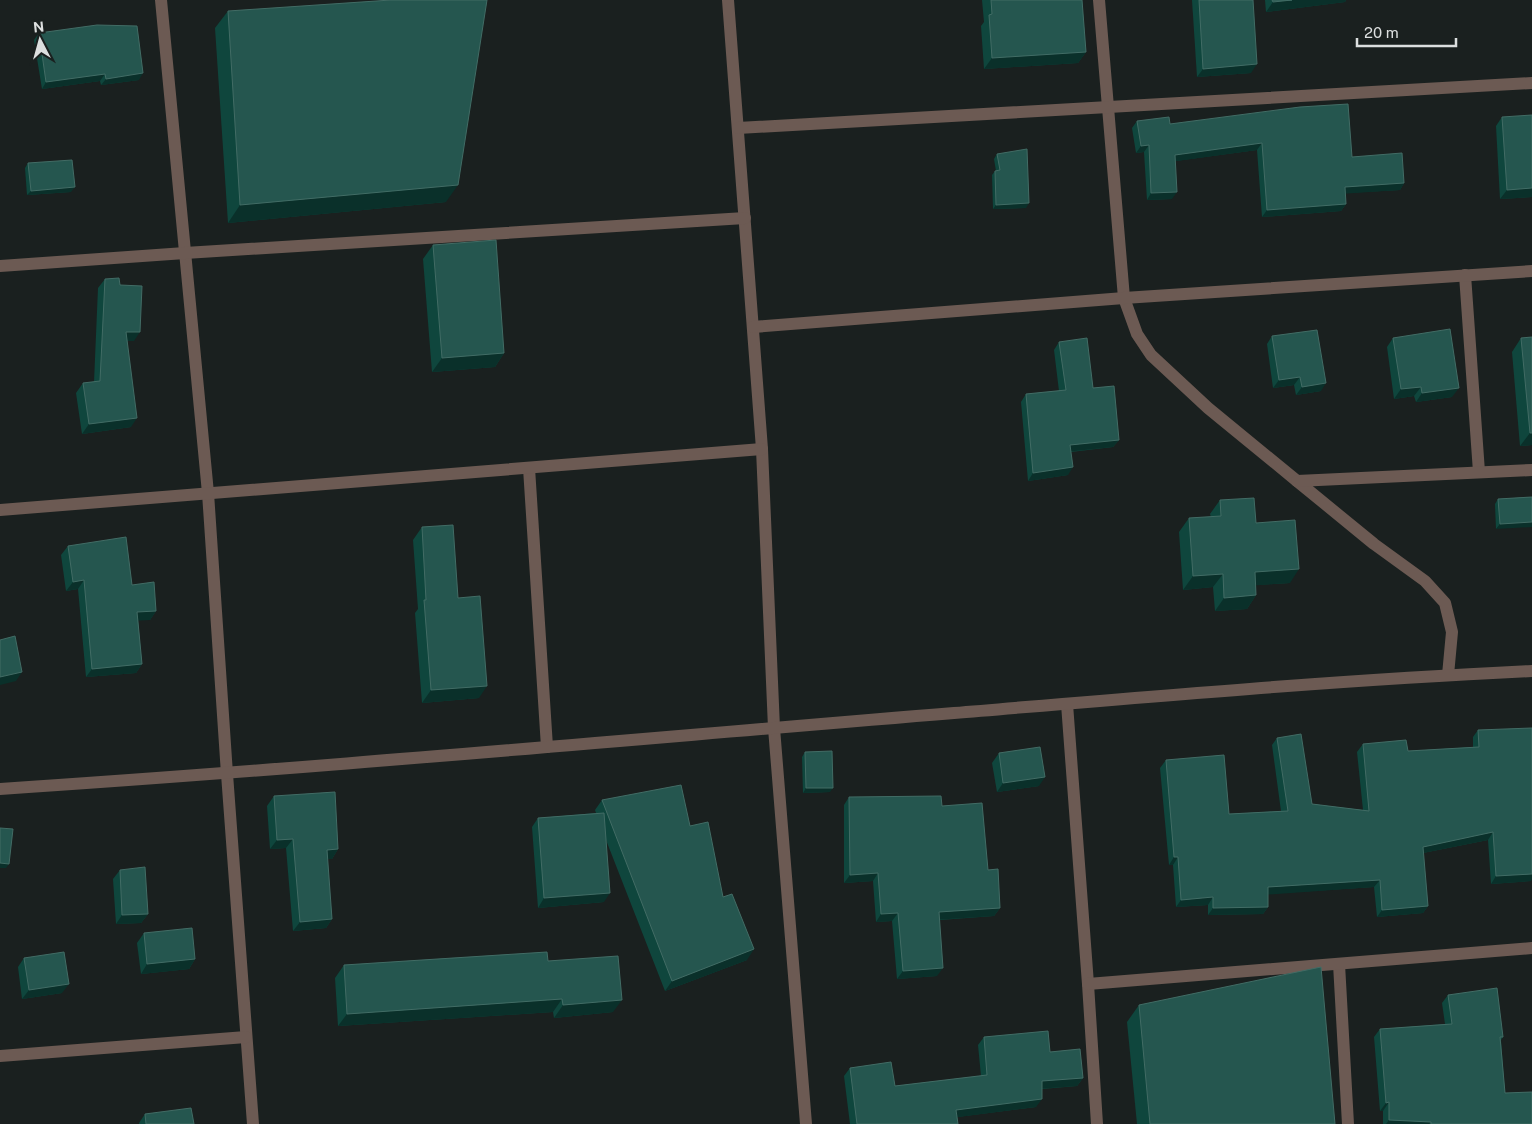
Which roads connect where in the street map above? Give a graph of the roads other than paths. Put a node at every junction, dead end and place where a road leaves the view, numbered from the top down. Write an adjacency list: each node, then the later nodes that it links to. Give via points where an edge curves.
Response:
1 (160, 0): 8 (street)
2 (728, 0): 6 (street)
3 (1099, 0): 5 (street)
4 (1532, 83): 5 (street)
5 (1109, 106): 6 (street); 12 (street)
6 (738, 128): 7 (street)
7 (745, 218): 8 (street); 13 (street)
8 (185, 253): 9 (street); 19 (street)
9 (0, 266)
10 (1532, 271): 11 (street)
11 (1465, 275): 12 (street); 17 (street)
12 (1124, 298): 13 (street); 18 (street, via 1137,334 1151,355)
13 (753, 327): 14 (street)
14 (762, 448): 15 (street); 24 (street)
15 (529, 468): 19 (street); 25 (street)
16 (1532, 470): 17 (street)
17 (1479, 472): 18 (street)
18 (1296, 482): 22 (street, via 1425,581 1445,603 1452,632)
19 (208, 493): 20 (street); 26 (street)
20 (0, 510)
21 (1532, 671): 22 (street)
22 (1448, 675): 23 (street)
23 (1067, 704): 24 (street); 30 (street)
24 (774, 728): 25 (street); 34 (street)
25 (547, 747): 26 (street)
26 (227, 774): 27 (street); 31 (street)
27 (0, 789)
28 (1532, 948): 29 (street)
29 (1339, 964): 30 (street); 36 (street)
30 (1088, 984): 35 (street)
31 (246, 1037): 32 (street); 33 (street)
32 (0, 1056)
33 (253, 1124)
34 (806, 1124)
35 (1097, 1124)
36 (1348, 1124)

